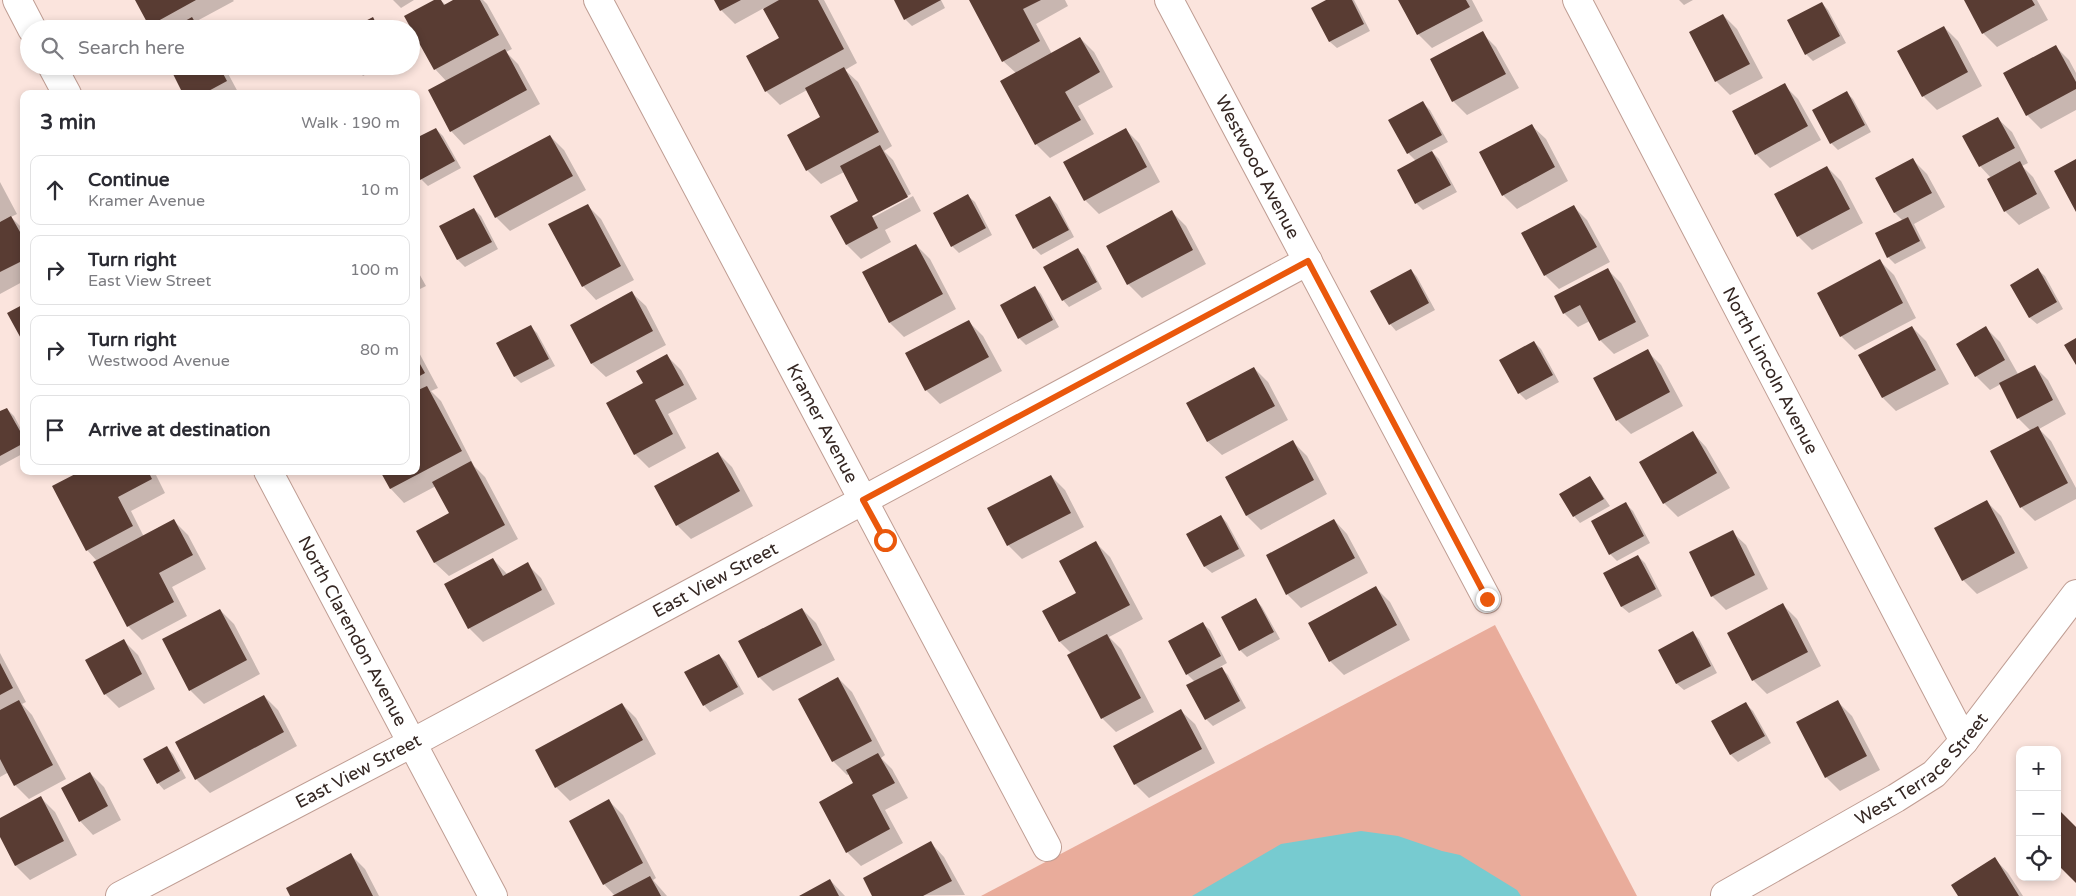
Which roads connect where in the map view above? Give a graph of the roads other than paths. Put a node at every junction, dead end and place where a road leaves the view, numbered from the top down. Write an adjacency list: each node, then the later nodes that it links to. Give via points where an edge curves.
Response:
1 (17, 0): 5 (street)
2 (598, 0): 10 (street, Kramer Avenue)
3 (1169, 0): 8 (street, Westwood Avenue)
4 (1577, 0): 13 (street, North Lincoln Avenue)
5 (27, 20)
6 (57, 75): 7 (street)
7 (65, 90)
8 (1308, 261): 10 (street, East View Street); 12 (street, Westwood Avenue)
9 (270, 475): 14 (street, North Clarendon Avenue)
10 (863, 500): 14 (street, East View Street); 15 (street, Kramer Avenue)
11 (2076, 594): 13 (street, West Terrace Street)
12 (1487, 599)
13 (1964, 741): 16 (street, West Terrace Street, via 1934,774)
14 (412, 743): 17 (street, East View Street); 18 (street, North Clarendon Avenue)
15 (1047, 846)
16 (1725, 895)
17 (120, 896)
18 (493, 896)

